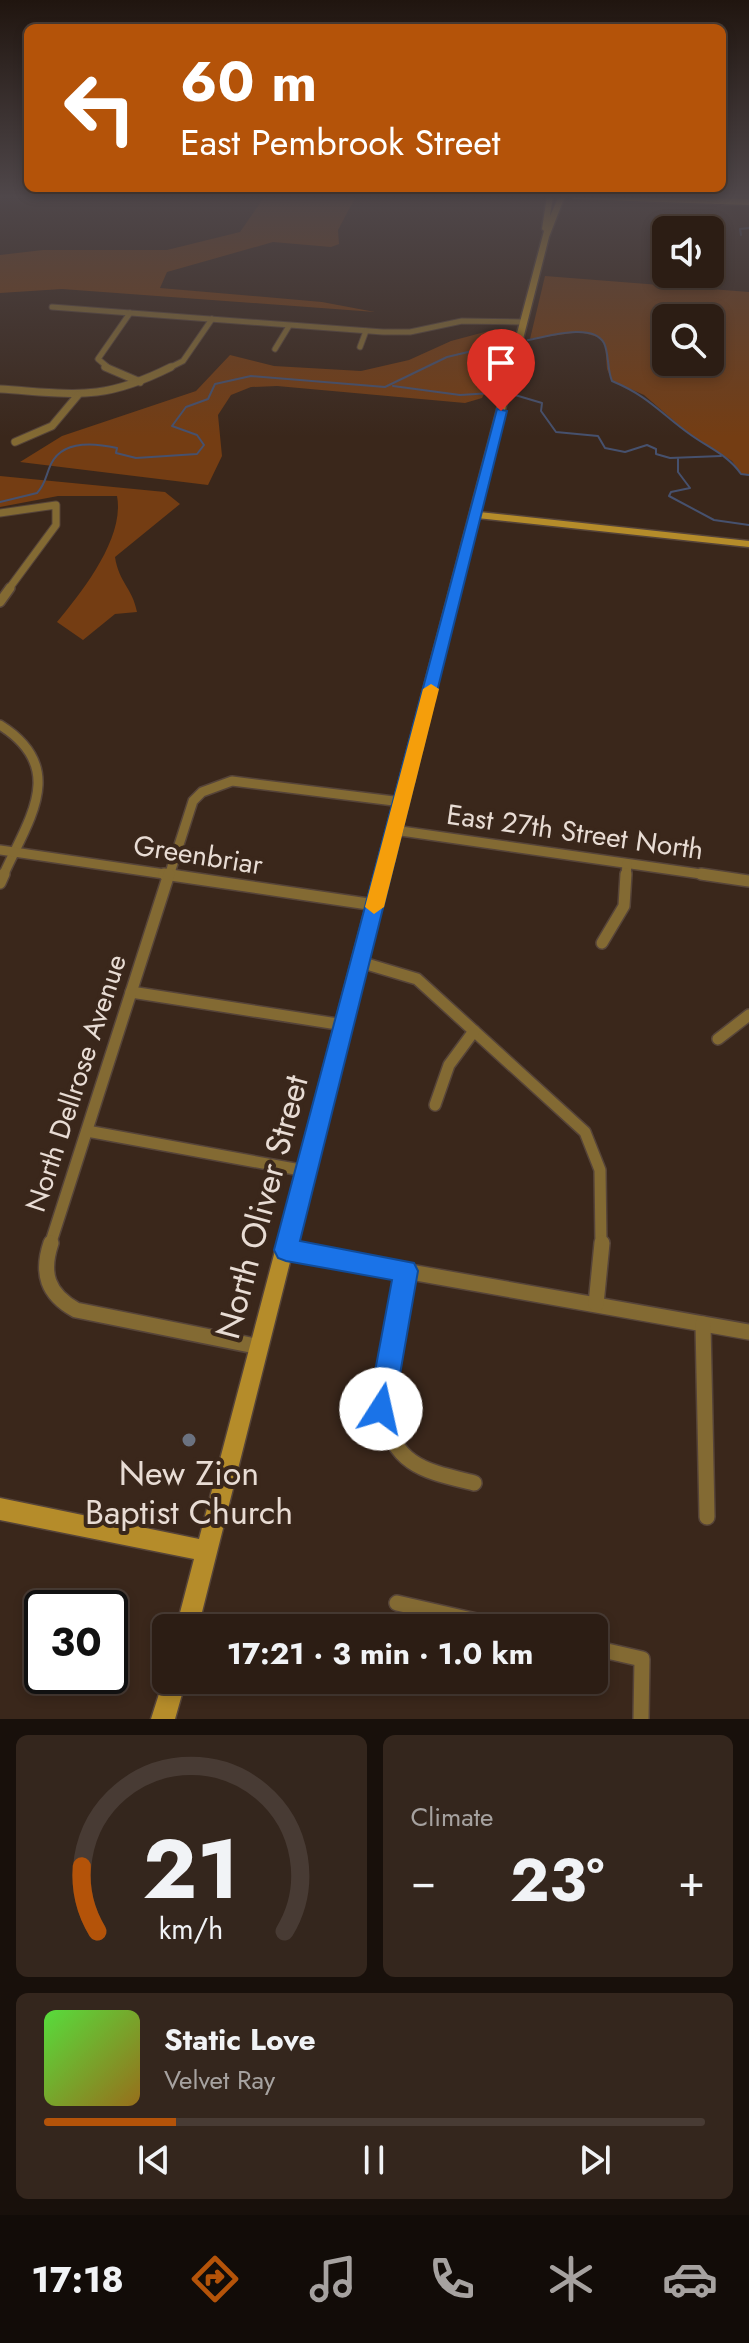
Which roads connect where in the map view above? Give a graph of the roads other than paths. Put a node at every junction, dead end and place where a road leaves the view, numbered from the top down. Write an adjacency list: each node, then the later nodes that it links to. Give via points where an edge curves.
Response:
1 (535, 276): 5 (main road)
2 (52, 307): 3 (street)
3 (130, 313): 4 (street); 10 (street, via 98,359)
4 (212, 319): 6 (street); 10 (street, via 183,361)
5 (523, 322): 7 (street, via 462,321 410,332); 15 (main road)
6 (289, 326): 7 (street); 9 (street)
7 (366, 331): 8 (street)
8 (360, 347)
9 (275, 349)
10 (140, 382): 12 (street)
11 (0, 389): 12 (street)
12 (78, 395): 13 (street, via 55,426)
13 (15, 442)
14 (0, 513): 17 (street, via 56,505 56,525)
15 (476, 515): 16 (main road); 19 (main road, North Oliver Street)
16 (749, 544)
17 (0, 602)
18 (0, 725): 22 (street, via 19,737 39,774 40,791)
19 (402, 802): 20 (main road, North Oliver Street); 24 (street, North Dellrose Avenue, via 251,782 216,784 193,801)
20 (394, 830): 23 (street, East 27th Street North); 27 (main road, North Oliver Street)
21 (0, 850): 22 (street, Greenbriar)
22 (14, 852): 24 (street, Greenbriar); 26 (street)
23 (627, 864): 25 (street, East 27th Street North); 28 (street, via 624,906)
24 (169, 874): 27 (street, Greenbriar); 30 (street, North Dellrose Avenue)
25 (749, 881)
26 (0, 883)
27 (375, 905): 29 (main road, North Oliver Street)
28 (602, 943)
29 (360, 962): 32 (main road, North Oliver Street); 33 (street, via 417,979)
30 (131, 992): 32 (street); 36 (street, North Dellrose Avenue)
31 (749, 1015): 34 (street)
32 (344, 1025): 37 (main road, North Oliver Street)
33 (474, 1031): 35 (street, via 442,1076); 40 (street, via 598,1149 603,1172)
34 (718, 1039)
35 (435, 1105)
36 (87, 1131): 37 (street); 43 (street, North Dellrose Avenue, via 45,1260 50,1292 76,1310)
37 (306, 1171): 38 (main road, North Oliver Street)
38 (286, 1250): 39 (street); 43 (main road, North Oliver Street)
39 (406, 1271): 40 (street); 44 (street, via 381,1409 385,1429 398,1456 418,1470)
40 (596, 1304): 41 (street)
41 (703, 1324): 42 (street); 46 (street)
42 (749, 1332)
43 (260, 1347): 47 (main road, North Oliver Street)
44 (474, 1483)
45 (0, 1509): 47 (main road)
46 (707, 1517)
47 (207, 1551): 49 (main road, North Oliver Street)
48 (397, 1603): 50 (street)
49 (191, 1614)
50 (445, 1614)
51 (608, 1651): 54 (street, via 642,1659)
52 (170, 1694): 53 (main road)
53 (163, 1719)
54 (641, 1719)

